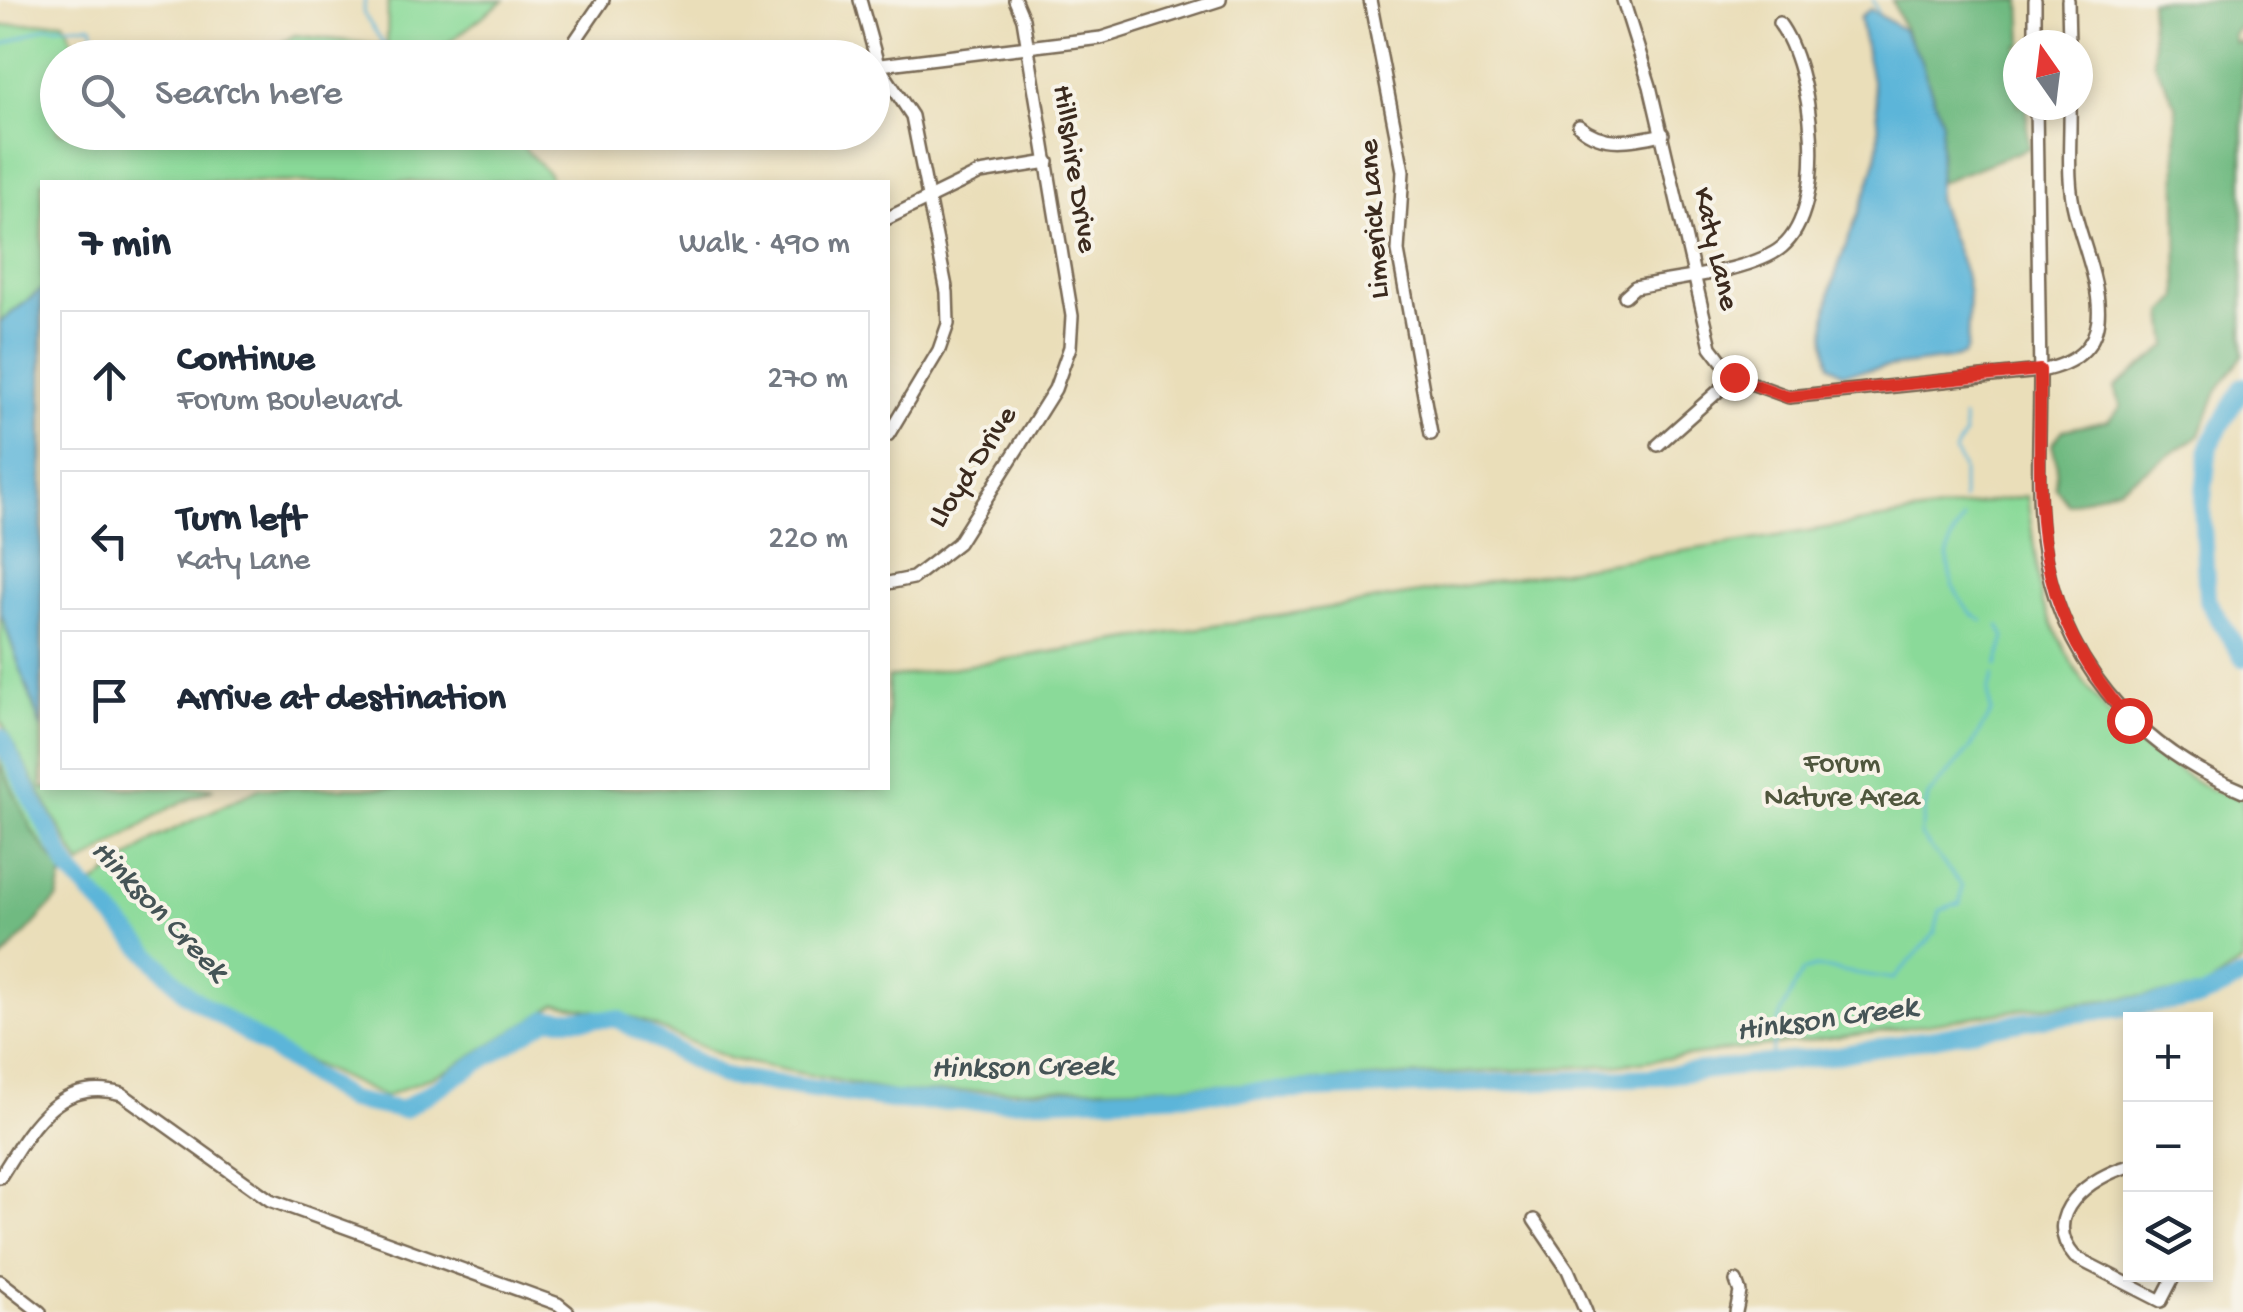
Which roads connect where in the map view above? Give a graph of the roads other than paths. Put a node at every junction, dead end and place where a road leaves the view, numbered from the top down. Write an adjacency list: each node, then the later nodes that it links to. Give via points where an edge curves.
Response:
1 (604, 0): 12 (street)
2 (860, 0): 13 (street)
3 (1015, 0): 14 (street, Hillshire Drive)
4 (1220, 0): 14 (street, via 1101,38)
5 (1370, 0): 30 (street, Limerick Lane, via 1402,171 1398,251)
6 (1623, 0): 20 (street, Katy Lane)
7 (2034, 0): 10 (street)
8 (2068, 0): 11 (street)
9 (1779, 23): 24 (street, via 1790,38 1814,140 1812,172 1792,236 1765,257)
10 (2035, 30)
11 (2069, 30)
12 (576, 40)
13 (869, 40)
14 (1028, 48): 15 (street); 21 (street, Hillshire Drive)
15 (890, 63)
16 (890, 86): 22 (street, via 912,116)
17 (2036, 120): 27 (street)
18 (2070, 120): 27 (street, via 2073,202 2096,273 2100,313 2085,347 2065,364)
19 (1579, 126): 20 (street, via 1593,138 1617,141)
20 (1662, 134): 24 (street, Katy Lane)
21 (1048, 162): 22 (street, via 980,173); 26 (street, Hillshire Drive, via 1072,316)
22 (928, 196): 23 (street); 29 (street, via 948,324)
23 (890, 217)
24 (1694, 274): 25 (street, via 1635,287); 28 (street, Katy Lane, via 1711,347)
25 (1624, 296)
26 (1070, 347): 32 (street, Lloyd Drive, via 1055,389 958,542 913,578)
27 (2040, 370): 28 (street, via 1788,397); 33 (street, via 2042,534 2058,611 2081,657 2129,720 2203,775)
28 (1734, 377): 31 (street)
29 (890, 432)
30 (1431, 434)
31 (1658, 446)
32 (890, 583)
33 (2243, 791)
34 (2123, 1170): 40 (street, via 2069,1202 2062,1236 2074,1257)
35 (0, 1177): 42 (street, via 48,1108 70,1094 106,1090 122,1094 270,1200)
36 (1534, 1220): 43 (street)
37 (0, 1281): 41 (street)
38 (1736, 1281): 44 (street)
39 (2171, 1282): 40 (street)
40 (2160, 1302): 45 (street)
41 (40, 1312)
42 (568, 1312)
43 (1586, 1312)
44 (1736, 1312)
45 (2170, 1312)

